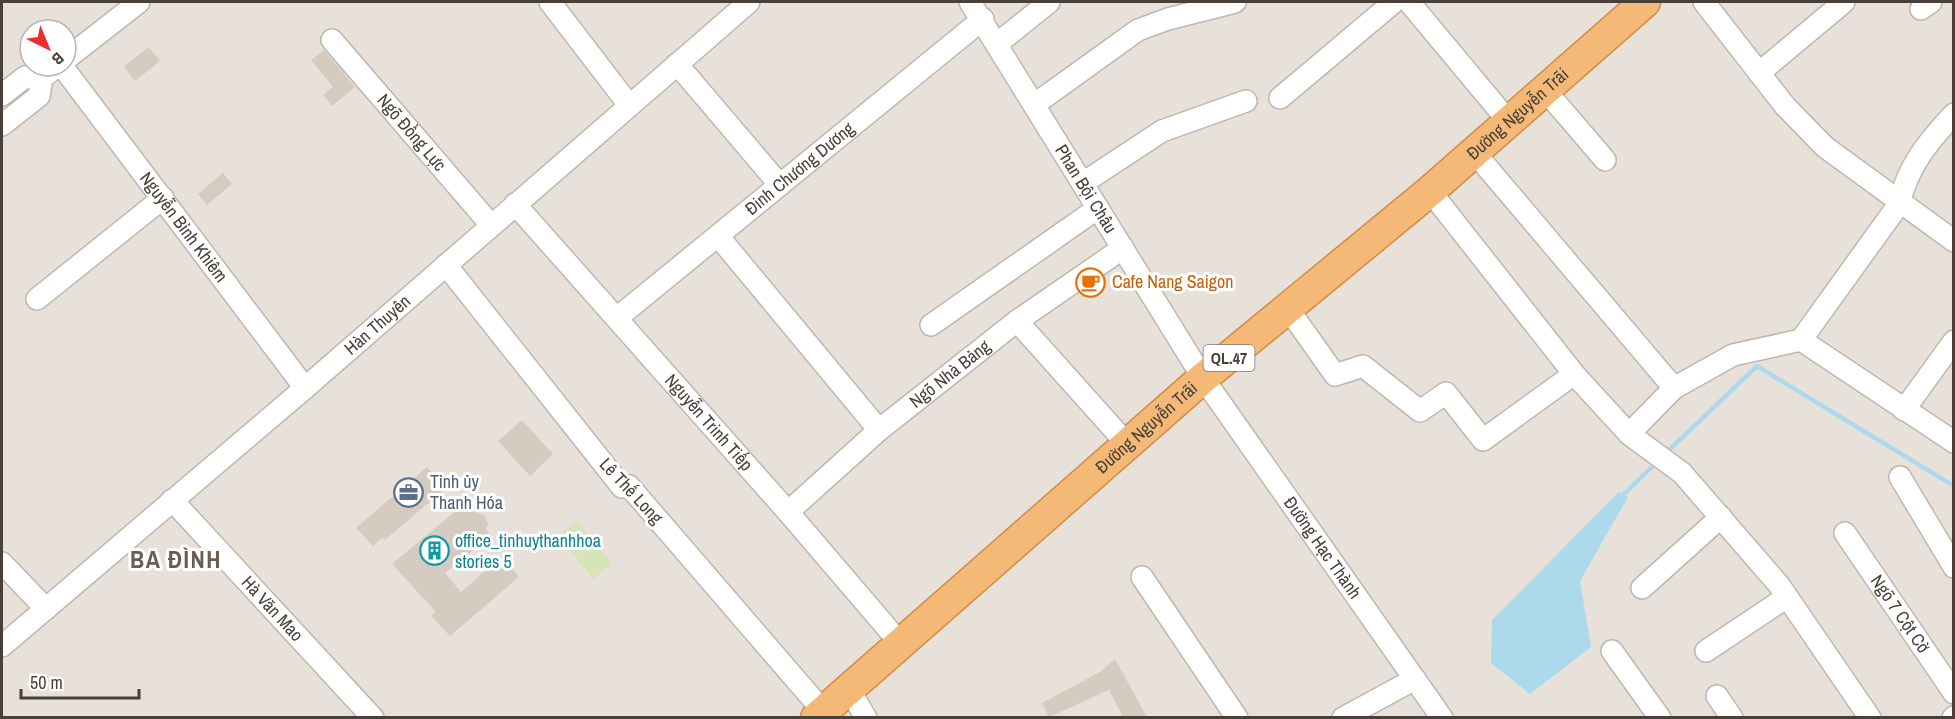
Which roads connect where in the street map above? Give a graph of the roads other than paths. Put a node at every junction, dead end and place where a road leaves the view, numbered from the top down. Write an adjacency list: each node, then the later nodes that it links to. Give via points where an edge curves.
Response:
1 (139, 2): 12 (street)
2 (550, 2): 27 (street)
3 (749, 2): 17 (street, Hàn Thuyên)
4 (970, 2): 13 (street, Phan Bội Châu)
5 (1049, 2): 15 (street)
6 (1234, 2): 26 (street, via 1138,30)
7 (1394, 2): 24 (street)
8 (1409, 2): 29 (street)
9 (1645, 2): 22 (highway, Đường Nguyễn Trãi / QL.47)
10 (1704, 2): 18 (street)
11 (1844, 2): 18 (street)
12 (118, 8): 16 (street)
13 (983, 19): 15 (street, Phan Bội Châu); 34 (street, Đinh Chương Dương)
14 (332, 40): 40 (street, Ngõ Đồng Lực)
15 (998, 44): 26 (street, Phan Bội Châu)
16 (78, 47)
17 (677, 64): 27 (street, Hàn Thuyên); 34 (street)
18 (1759, 73): 38 (street, via 1825,147)
19 (24, 78): 23 (street)
20 (47, 78): 30 (street, via 39,96)
21 (71, 78): 36 (street, Nguyễn Bỉnh Khiêm)
22 (1545, 90): 29 (highway, Đường Nguyễn Trãi / QL.47); 32 (street)
23 (2, 95)
24 (1280, 98)
25 (1246, 101): 33 (street, via 1162,131)
26 (1035, 104): 33 (street, Phan Bội Châu)
27 (629, 105): 37 (street, Hàn Thuyên)
28 (1953, 114): 38 (street, via 1905,177)
29 (1509, 122): 31 (highway, Đường Nguyễn Trãi / QL.47)
30 (2, 125)
31 (1474, 152): 35 (highway, Đường Nguyễn Trãi / QL.47); 55 (street)
32 (1605, 160)
33 (1083, 183): 39 (street, Phan Bội Châu)
34 (780, 184): 41 (street, Đinh Chương Dương)
35 (1430, 191): 46 (highway, Đường Nguyễn Trãi / QL.47); 52 (street)
36 (163, 198): 45 (street); 54 (street, Nguyễn Bỉnh Khiêm)
37 (515, 204): 40 (street, Hàn Thuyên); 47 (street, Nguyễn Trinh Tiếp)
38 (1899, 204): 42 (street); 50 (street)
39 (1098, 208): 43 (street, Phan Bội Châu); 49 (street)
40 (491, 225): 44 (street, Hàn Thuyên)
41 (718, 236): 47 (street, Đinh Chương Dương); 57 (street)
42 (1953, 241)
43 (1123, 248): 48 (street, Ngõ Nhà Bảng); 53 (street, Phan Bội Châu)
44 (446, 265): 54 (street, Hàn Thuyên); 80 (street, Lê Thế Long, via 622,487 629,486)
45 (37, 299)
46 (1289, 310): 52 (street, via 1335,375 1363,366 1420,411 1446,393 1483,440); 53 (highway, Đường Nguyễn Trãi / QL.47)
47 (617, 318): 63 (street, Nguyễn Trinh Tiếp)
48 (1017, 321): 57 (street, Ngõ Nhà Bảng); 60 (street)
49 (931, 326)
50 (1801, 340): 55 (street, via 1733,355); 56 (street)
51 (1953, 341): 56 (street)
52 (1574, 374): 58 (street)
53 (1203, 378): 60 (highway, Đường Nguyễn Trãi / QL.47); 76 (street, Đường Hạc Thành)
54 (305, 388): 62 (street, Hàn Thuyên)
55 (1674, 388): 58 (street)
56 (1904, 410): 59 (street)
57 (879, 430): 63 (street, Ngõ Nhà Bảng)
58 (1629, 434): 64 (street, via 1682,473)
59 (1953, 442)
60 (1127, 444): 72 (highway, Đường Nguyễn Trãi / QL.47)
61 (1899, 477): 67 (street)
62 (172, 500): 71 (street, Hàn Thuyên); 81 (street, Hà Văn Mao)
63 (788, 512): 72 (street, Nguyễn Trinh Tiếp)
64 (1721, 518): 69 (street); 70 (street)
65 (1845, 534): 78 (street, Ngõ 7 Cột Cờ)
66 (2, 563): 71 (street)
67 (1953, 567)
68 (1142, 577): 83 (street)
69 (1642, 588)
70 (1787, 597): 75 (street); 88 (street)
71 (46, 609): 73 (street, Hàn Thuyên)
72 (900, 644): 77 (highway, Đường Nguyễn Trãi / QL.47)
73 (2, 646)
74 (1612, 651): 86 (street)
75 (1706, 651)
76 (1415, 679): 84 (street); 85 (street, Đường Hạc Thành)
77 (849, 689): 80 (highway, Đường Nguyễn Trãi / QL.47); 82 (street)
78 (1953, 693)
79 (1717, 696): 87 (street)
80 (819, 714)
81 (373, 717)
82 (866, 717)
83 (1237, 717)
84 (1343, 717)
85 (1442, 717)
86 (1660, 717)
87 (1732, 717)
88 (1870, 717)

